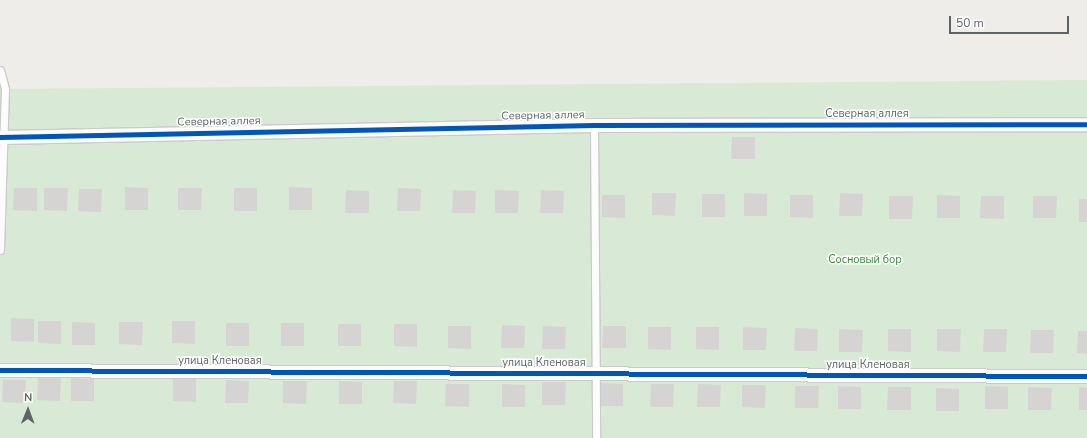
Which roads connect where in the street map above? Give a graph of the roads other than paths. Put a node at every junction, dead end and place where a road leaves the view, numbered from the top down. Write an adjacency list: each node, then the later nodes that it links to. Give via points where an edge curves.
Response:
1 (0, 70): 4 (lane, via 5,89)
2 (594, 124): 3 (street, Северная аллея); 4 (street, Северная аллея); 7 (lane)
3 (1087, 124)
4 (1, 137): 5 (lane)
5 (0, 250)
6 (0, 370): 7 (street, улица Кленовая)
7 (598, 374): 8 (street, улица Кленовая); 9 (lane)
8 (1087, 376)
9 (596, 438)

